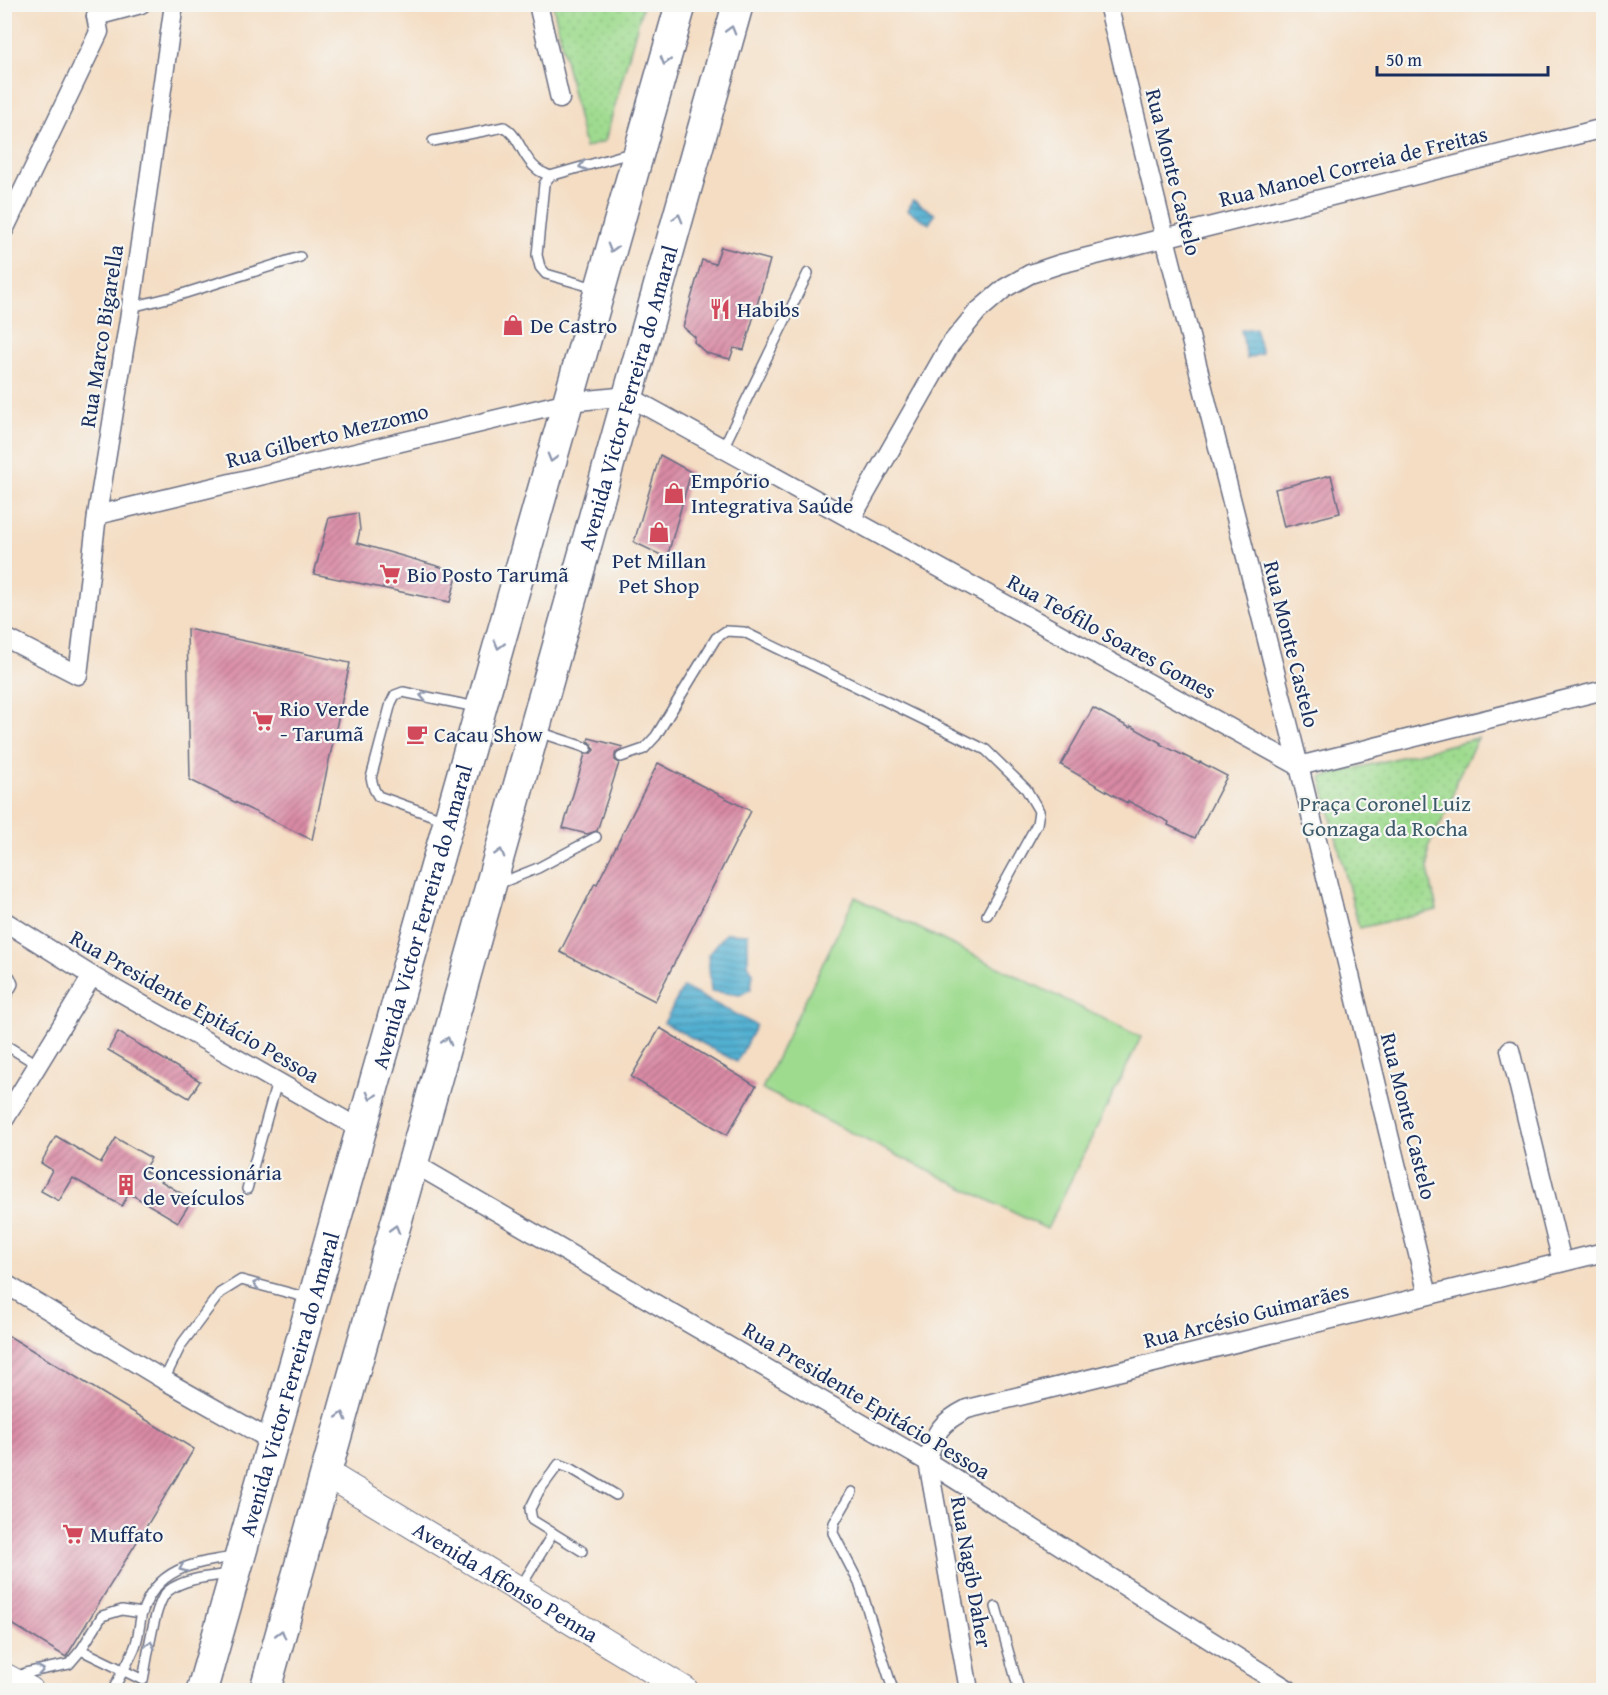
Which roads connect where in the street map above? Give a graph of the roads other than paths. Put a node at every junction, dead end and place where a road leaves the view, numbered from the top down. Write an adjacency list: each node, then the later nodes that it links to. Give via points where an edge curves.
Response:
1 (141, 4): 7 (street)
2 (174, 4): 18 (street, Rua Marco Bigarella)
3 (538, 4): 8 (street)
4 (681, 4): 11 (highway, Avenida Victor Ferreira do Amaral, one-way to 11)
5 (738, 4): 19 (highway, Avenida Victor Ferreira do Amaral, one-way to 5)
6 (1108, 4): 14 (street, Rua Monte Castelo)
7 (98, 10): 13 (street, via 99,32)
8 (560, 99)
9 (1604, 128): 14 (street, Rua Manoel Correia de Freitas)
10 (433, 141): 12 (lane, via 504,127 512,131 537,169)
11 (639, 151): 12 (lane, one-way to 12); 17 (highway, Avenida Victor Ferreira do Amaral, one-way to 17)
12 (550, 176): 17 (lane, via 544,184 537,255 540,267 546,274)
13 (4, 230)
14 (1165, 238): 23 (street, Rua Manoel Correia de Freitas, via 1030,274 1005,288 977,312 950,345); 30 (street, Rua Monte Castelo)
15 (300, 257): 18 (lane)
16 (808, 273): 21 (lane)
17 (600, 289): 20 (highway, Avenida Victor Ferreira do Amaral)
18 (131, 307): 22 (street, Rua Marco Bigarella)
19 (628, 396): 20 (street, Rua Gilberto Mezzomo); 21 (street, Rua Teófilo Soares Gomes); 27 (highway, Avenida Victor Ferreira do Amaral)
20 (568, 402): 22 (street, Rua Gilberto Mezzomo); 26 (highway, Avenida Victor Ferreira do Amaral, one-way to 26)
21 (723, 448): 23 (street, Rua Teófilo Soares Gomes)
22 (97, 515): 24 (street, Rua Marco Bigarella, via 78,675)
23 (851, 519): 30 (street, Rua Teófilo Soares Gomes)
24 (4, 637)
25 (1604, 690): 30 (street)
26 (481, 708): 31 (highway, Avenida Victor Ferreira do Amaral); 31 (lane, one-way to 31, via 404,692 395,695 391,703 371,778 374,789 378,796)
27 (534, 730): 28 (lane); 33 (highway, Avenida Victor Ferreira do Amaral, one-way to 27)
28 (587, 748)
29 (621, 757): 34 (lane, via 644,749 656,736 716,638 726,631 744,632 986,750 1026,789 1039,811 1036,824)
30 (1299, 766): 50 (street, Rua Monte Castelo)
31 (449, 821): 44 (highway, Avenida Victor Ferreira do Amaral, one-way to 44)
32 (596, 837): 33 (lane, via 538,868)
33 (490, 886): 45 (highway, Avenida Victor Ferreira do Amaral, one-way to 33)
34 (987, 915)
35 (4, 921): 37 (street, Rua Presidente Epitácio Pessoa)
36 (4, 974): 38 (lane, via 13,984)
37 (92, 976): 41 (street); 42 (street, Rua Presidente Epitácio Pessoa)
38 (4, 1000)
39 (4, 1044): 41 (lane)
40 (1510, 1050): 48 (street)
41 (38, 1065): 43 (street)
42 (278, 1082): 44 (street, Rua Presidente Epitácio Pessoa); 46 (lane)
43 (4, 1120)
44 (362, 1130): 51 (highway, Avenida Victor Ferreira do Amaral)
45 (413, 1163): 54 (street, Rua Presidente Epitácio Pessoa); 55 (highway, Avenida Victor Ferreira do Amaral, one-way to 45)
46 (247, 1189)
47 (1604, 1252): 48 (street, Rua Arcésio Guimarães)
48 (1562, 1262): 50 (street, Rua Arcésio Guimarães)
49 (4, 1283): 52 (street)
50 (1428, 1295): 54 (street, Rua Arcésio Guimarães, via 967,1409 939,1428)
51 (314, 1300): 52 (lane, one-way to 52, via 242,1280 220,1293 181,1346); 53 (highway, Avenida Victor Ferreira do Amaral)
52 (164, 1380): 53 (street)
53 (274, 1442): 60 (highway, Avenida Victor Ferreira do Amaral)
54 (928, 1462): 74 (street, Rua Nagib Daher); 76 (street, Rua Presidente Epitácio Pessoa)
55 (326, 1473): 61 (main road, Avenida Affonso Penna); 71 (highway, Avenida Victor Ferreira do Amaral, one-way to 55)
56 (852, 1492): 73 (lane, via 832,1533 859,1583)
57 (616, 1495): 58 (lane, via 559,1464 530,1509 532,1520)
58 (553, 1533): 59 (lane); 61 (lane)
59 (582, 1551)
60 (238, 1565): 63 (lane, one-way to 63, via 192,1564 172,1573 150,1595); 66 (lane, one-way to 60, via 154,1617 166,1592 192,1579); 70 (highway, Avenida Victor Ferreira do Amaral)
61 (519, 1590): 72 (main road, Avenida Affonso Penna)
62 (996, 1607): 75 (lane)
63 (142, 1613): 64 (lane, via 122,1610 102,1616); 65 (lane, via 135,1648)
64 (81, 1650): 65 (lane); 67 (lane, one-way to 64, via 25,1672 69,1664)
65 (122, 1670): 66 (lane); 68 (lane)
66 (143, 1680): 69 (lane)
67 (16, 1682)
68 (113, 1690)
69 (144, 1690)
70 (202, 1690)
71 (265, 1690)
72 (685, 1690)
73 (893, 1690)
74 (969, 1690)
75 (1019, 1690)
76 (1289, 1690)

